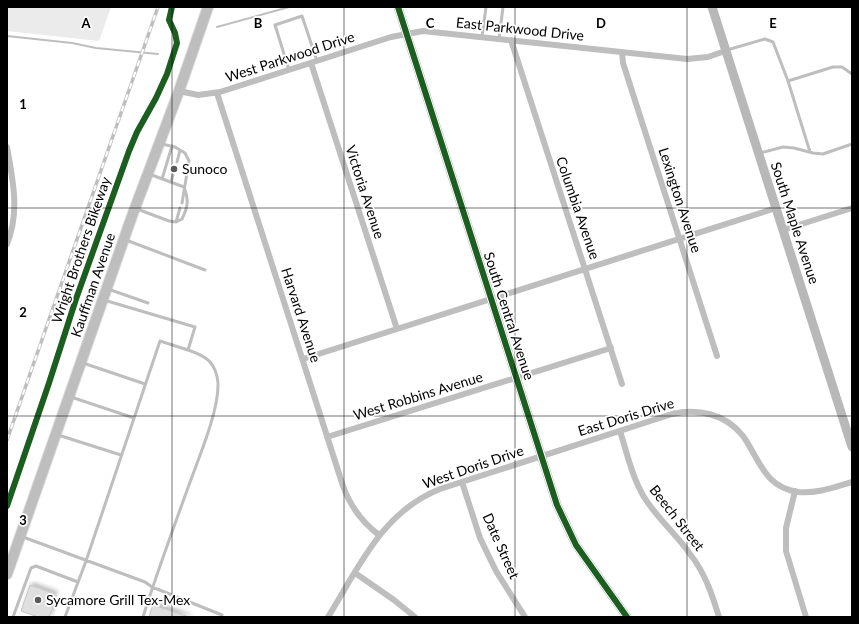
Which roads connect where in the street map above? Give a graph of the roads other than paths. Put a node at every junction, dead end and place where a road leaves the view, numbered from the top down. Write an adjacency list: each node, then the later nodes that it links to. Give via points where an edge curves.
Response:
1 (208, 7): 16 (main road, Kauffman Avenue)
2 (398, 7): 6 (street, South Central Avenue)
3 (486, 7): 7 (lane)
4 (503, 7): 8 (lane)
5 (712, 7): 10 (street, South Maple Avenue)
6 (406, 33): 7 (street, East Parkwood Drive, via 423,31); 12 (street, West Parkwood Drive); 45 (street, South Central Avenue)
7 (482, 37): 8 (street, East Parkwood Drive)
8 (499, 39): 9 (street, East Parkwood Drive)
9 (511, 40): 11 (street, East Parkwood Drive); 41 (street, Columbia Avenue)
10 (726, 51): 11 (street, East Parkwood Drive, via 694,59); 15 (lane, via 769,40 773,42); 24 (street, South Maple Avenue)
11 (622, 52): 39 (street, Lexington Avenue)
12 (314, 62): 13 (street, West Parkwood Drive); 13 (lane, via 302,16 274,25); 47 (street, Victoria Avenue)
13 (289, 70): 17 (street, West Parkwood Drive)
14 (852, 74): 15 (lane, via 842,67 833,67)
15 (788, 81): 23 (lane)
16 (179, 91): 17 (street, West Parkwood Drive, via 198,95); 18 (main road, Kauffman Avenue)
17 (217, 93): 51 (street, Harvard Avenue)
18 (160, 143): 20 (lane); 26 (main road, Kauffman Avenue)
19 (852, 144): 23 (lane, via 823,154)
20 (172, 146): 22 (lane); 28 (lane)
21 (7, 147): 40 (street, via 15,196 14,218)
22 (180, 150): 25 (lane); 30 (lane, via 189,161)
23 (810, 152): 24 (lane, via 783,147)
24 (758, 154): 34 (street, South Maple Avenue)
25 (177, 162)
26 (148, 174): 28 (lane); 32 (main road, Kauffman Avenue)
27 (173, 175): 29 (lane)
28 (162, 178): 29 (lane)
29 (171, 182): 30 (lane)
30 (184, 187): 31 (lane); 36 (lane, via 187,196 186,210 182,219)
31 (182, 203)
32 (135, 208): 36 (lane); 38 (main road, Kauffman Avenue)
33 (180, 208): 36 (lane)
34 (776, 208): 37 (street, South Maple Avenue); 39 (street)
35 (852, 208): 37 (street)
36 (176, 222)
37 (783, 230): 61 (street, South Maple Avenue)
38 (124, 239): 42 (lane); 43 (main road, Kauffman Avenue)
39 (680, 239): 41 (street); 50 (street, Lexington Avenue)
40 (7, 244)
41 (586, 269): 45 (street); 48 (street, Columbia Avenue)
42 (205, 270)
43 (107, 289): 44 (main road, Kauffman Avenue); 46 (lane)
44 (103, 299): 49 (lane, via 195,328); 52 (main road, Kauffman Avenue)
45 (491, 299): 47 (street); 53 (street, South Central Avenue)
46 (148, 303)
47 (397, 329): 51 (street)
48 (611, 348): 53 (street, West Robbins Avenue); 55 (street, Columbia Avenue)
49 (188, 350): 54 (lane, via 160,341); 73 (lane, via 209,360 218,382 217,396 205,441)
50 (717, 356)
51 (303, 359): 60 (street, Harvard Avenue)
52 (81, 363): 54 (lane); 56 (main road, Kauffman Avenue)
53 (516, 377): 60 (street, West Robbins Avenue); 63 (street, South Central Avenue)
54 (146, 384): 57 (lane)
55 (622, 384)
56 (69, 396): 57 (lane); 59 (main road, Kauffman Avenue)
57 (134, 418): 62 (lane)
58 (620, 431): 63 (street, East Doris Drive); 66 (street, East Doris Drive, via 681,412 698,411 713,415 728,422 740,433 769,478); 82 (street, Beech Street, via 633,474 643,496 700,569 712,592)
59 (56, 434): 62 (lane); 68 (main road, Kauffman Avenue)
60 (327, 437): 67 (street, Harvard Avenue, via 352,506)
61 (852, 447)
62 (121, 455): 69 (lane)
63 (541, 456): 64 (street, West Doris Drive); 81 (street, South Central Avenue, via 557,505 570,534)
64 (462, 482): 67 (street, West Doris Drive, via 432,492 415,502 396,516); 80 (street, Date Street, via 480,538 496,571)
65 (852, 482): 66 (street, East Doris Drive, via 816,492)
66 (795, 492): 83 (street, via 786,528 786,551)
67 (379, 535): 70 (street, West Doris Drive)
68 (20, 536): 69 (lane); 71 (main road, Kauffman Avenue)
69 (86, 561): 72 (lane); 73 (lane, via 145,582)
70 (355, 573): 78 (street, West Doris Drive); 79 (street)
71 (7, 574)
72 (78, 582): 74 (lane, via 36,566 31,568); 75 (lane)
73 (152, 587): 76 (lane); 77 (lane, via 222,615)
74 (13, 617)
75 (65, 617)
76 (142, 617)
77 (221, 617)
78 (328, 617)
79 (415, 617)
80 (525, 617)
81 (627, 617)
82 (719, 617)
83 (806, 617)

